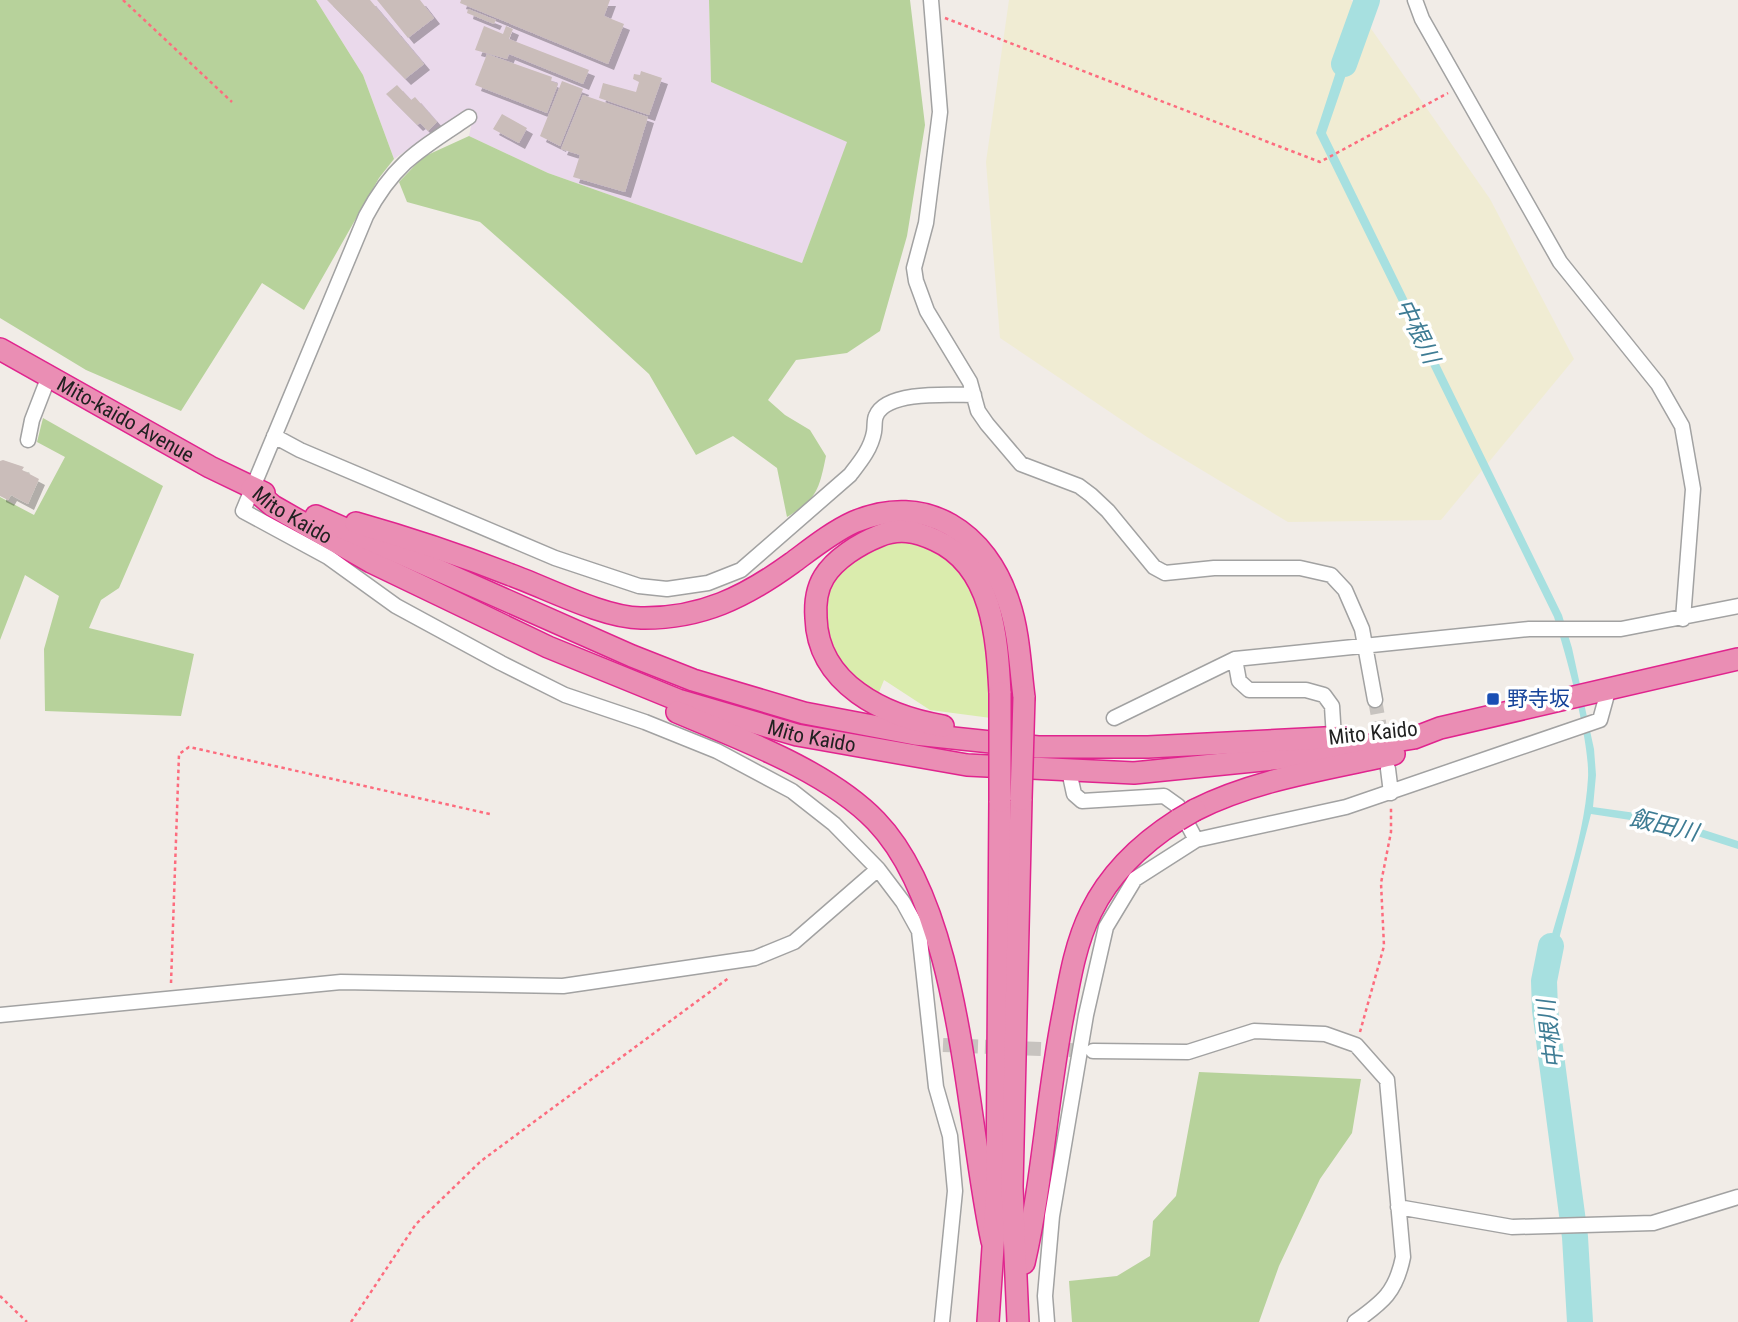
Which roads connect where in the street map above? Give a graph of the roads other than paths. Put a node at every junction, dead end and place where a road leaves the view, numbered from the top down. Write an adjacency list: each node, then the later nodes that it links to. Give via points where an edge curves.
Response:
1 (1415, 0): 12 (street, via 1560,262 1658,384 1682,426 1693,489)
2 (931, 6): 6 (street, via 940,112 926,223 914,268 927,311 963,367)
3 (468, 117): 7 (street, via 408,157 383,184)
4 (0, 349): 5 (highway, Mito-kaido Avenue)
5 (49, 376): 8 (street); 9 (highway, Mito-kaido Avenue)
6 (974, 395): 7 (street, via 914,397 883,407 865,456 850,475 741,570 708,583 667,589 639,586 555,558); 14 (street, via 987,424 1014,458 1091,495 1154,567 1165,573 1300,568 1331,575 1345,590)
7 (274, 436): 9 (street)
8 (28, 440)
9 (252, 488): 10 (highway, Mito Kaido); 13 (highway, Mito Kaido, via 273,506 371,562); 28 (street, via 243,511 328,557 396,606 565,695 717,751 792,792 834,824)
10 (316, 516): 23 (highway, Mito Kaido, via 632,656 748,698 915,734 1038,747); 34 (highway, bridge, via 451,551 570,599 638,618 678,617 728,603 854,522 896,513 937,517 981,547 997,570 1010,605 1024,696 1012,1187)
11 (1738, 606): 12 (street)
12 (1684, 619): 14 (street, via 1621,629 1529,629)
13 (548, 646): 25 (highway, Mito Kaido, via 678,700 797,735 967,765); 33 (highway, via 612,682 810,772 876,821 921,887 937,932)
14 (1366, 648): 15 (street); 18 (street)
15 (1235, 659): 20 (street); 22 (street, via 1240,681 1249,690 1306,690 1324,695 1332,706)
16 (1738, 659): 17 (highway, Mito Kaido)
17 (1608, 691): 19 (highway, Mito Kaido); 26 (street, via 1600,720)
18 (1375, 700)
19 (1497, 714): 21 (highway, Mito Kaido); 34 (highway, via 1455,738 1230,796 1187,815 1144,845 1120,869 1091,912 1081,938 1053,1065 1033,1225)
20 (1114, 719)
21 (1440, 728): 22 (highway, Mito Kaido); 25 (highway, Mito Kaido, via 1414,738 1303,756 1134,773)
22 (1335, 738): 23 (highway, Mito Kaido)
23 (1091, 747): 33 (highway, bridge, via 932,724 893,712 855,692 838,679 819,645 816,602 822,579 846,554 887,533 906,530 942,543 966,561 980,585 997,644 1000,693 1000,801 997,1188)
24 (1388, 769): 26 (street)
25 (1069, 772): 27 (street, via 1074,794 1082,801 1164,796 1178,806)
26 (1391, 793): 27 (street)
27 (1196, 840): 38 (street, via 1135,880 1106,927 1052,1216)
28 (878, 869): 29 (street, via 794,942 755,958 563,986 341,982); 35 (street, via 919,931 937,1044 936,1087 950,1136 956,1191)
29 (0, 1015)
30 (1093, 1051): 32 (street, via 1188,1052 1254,1031 1325,1034 1356,1045 1387,1080)
31 (1738, 1197): 32 (street, via 1653,1223 1512,1227)
32 (1398, 1207): 39 (street, via 1403,1257 1399,1278 1383,1302)
33 (992, 1241): 36 (highway)
34 (1018, 1289): 37 (highway)
35 (942, 1322)
36 (988, 1322)
37 (1018, 1322)
38 (1047, 1322)
39 (1355, 1322)

